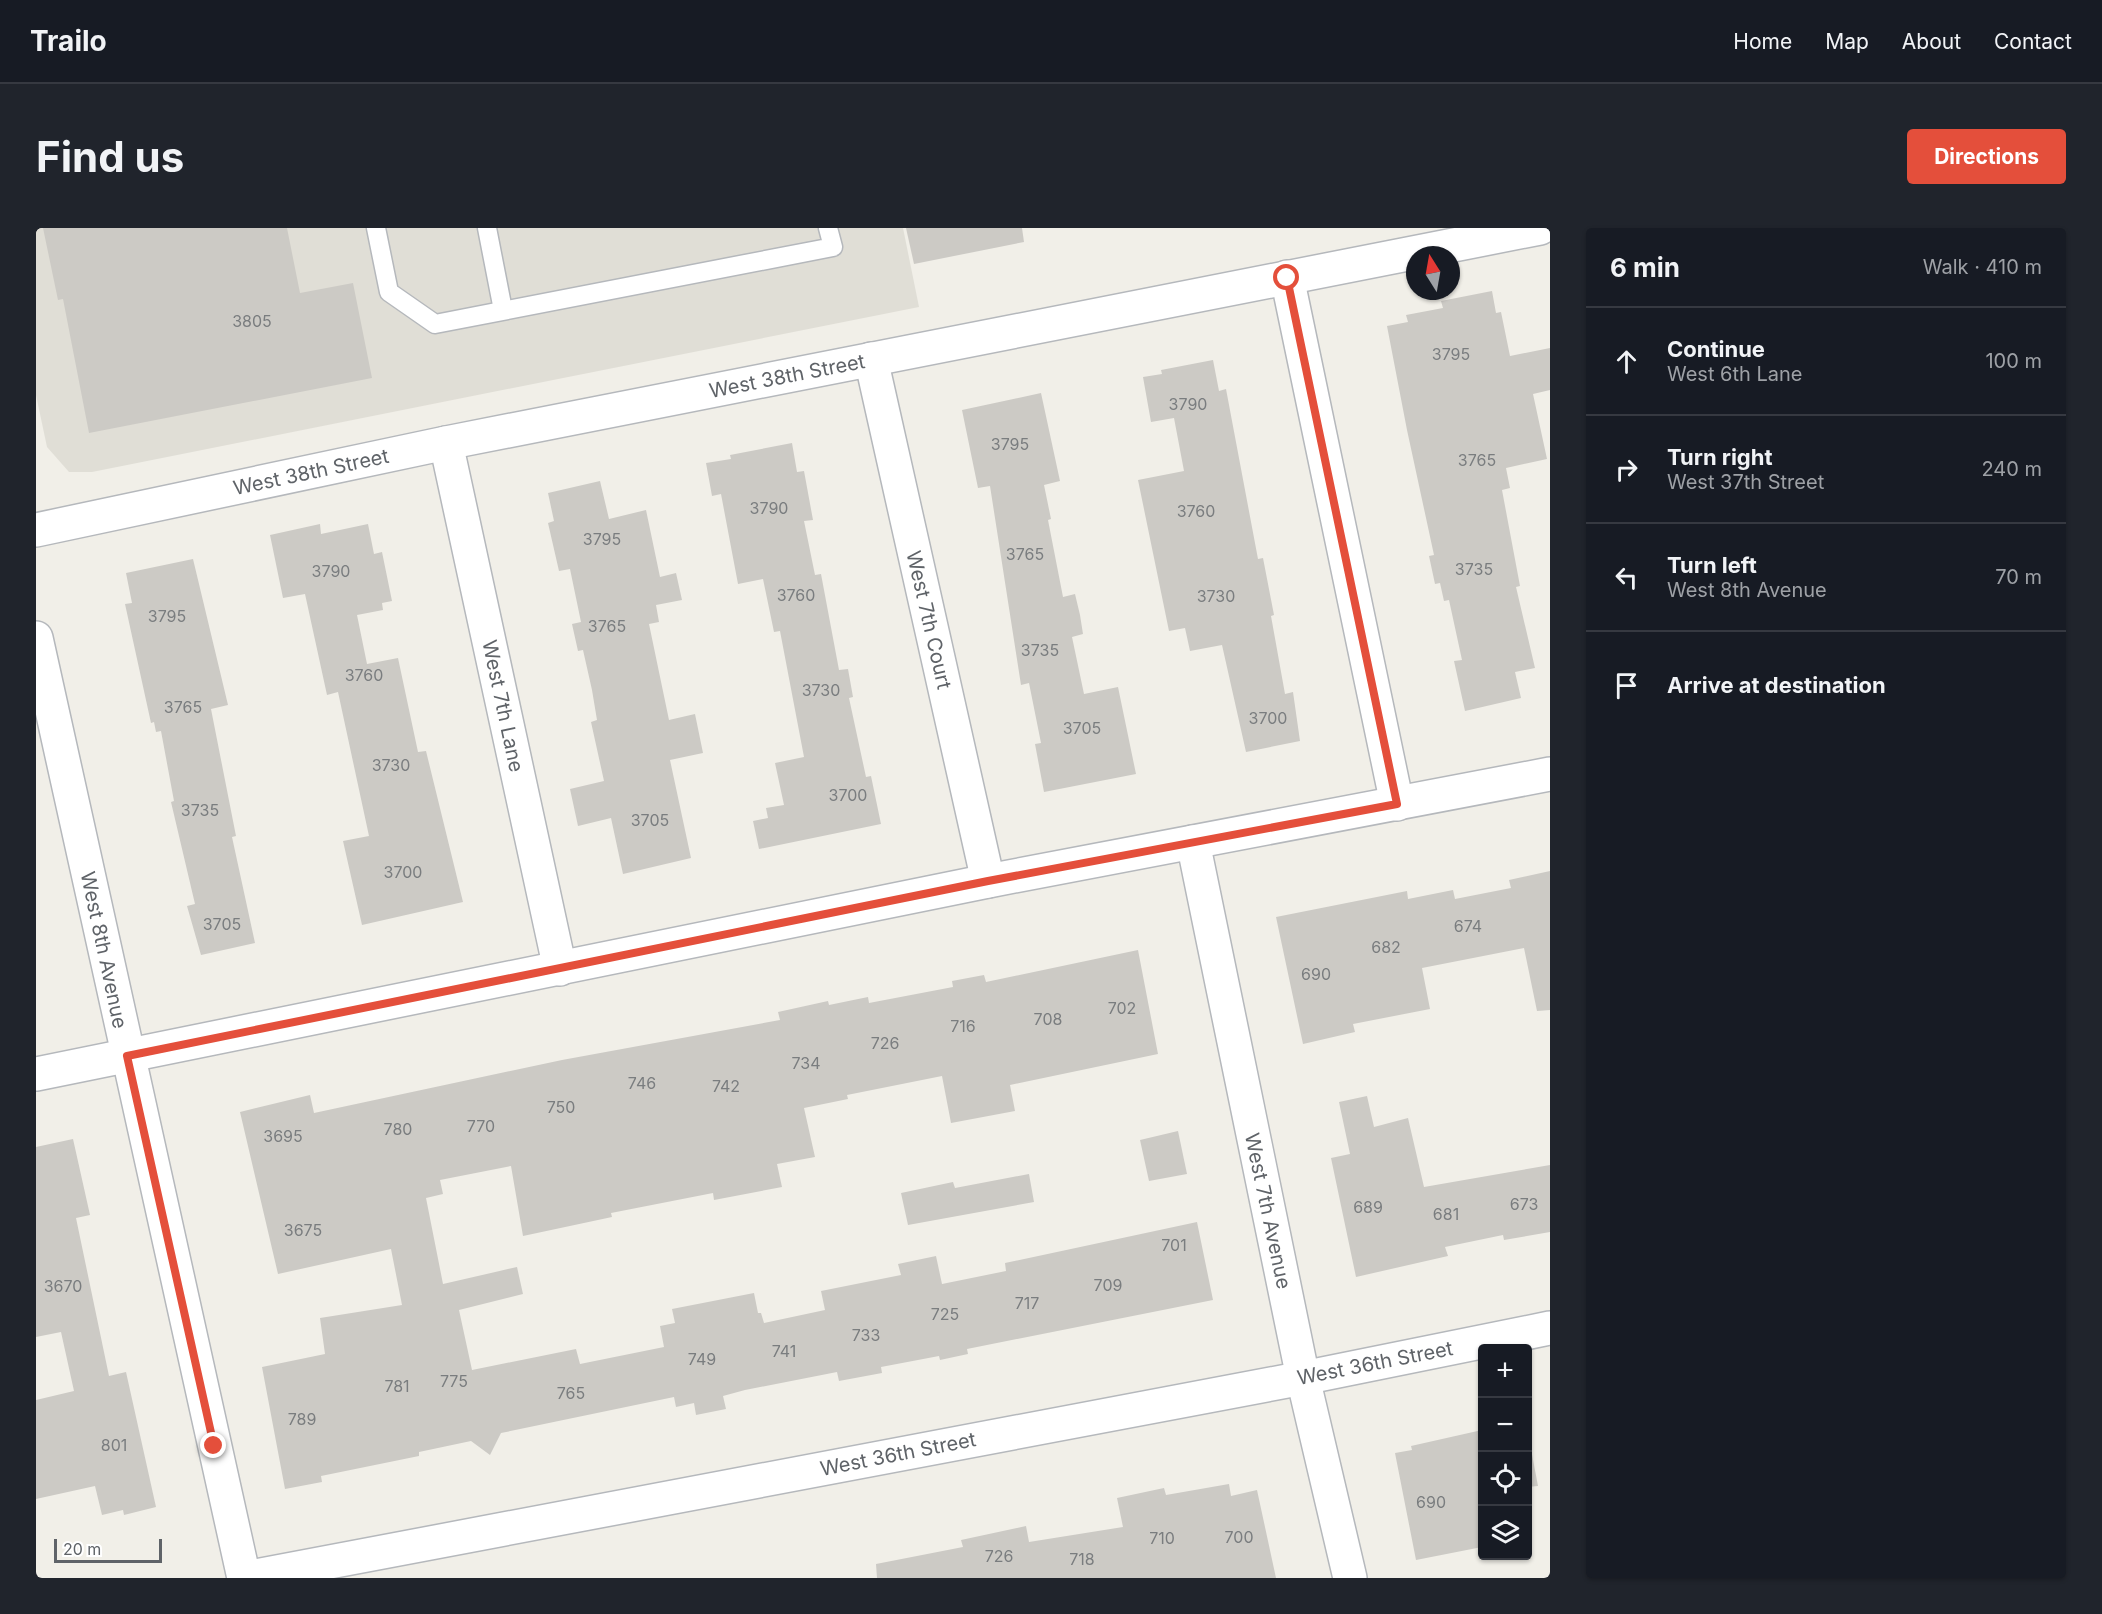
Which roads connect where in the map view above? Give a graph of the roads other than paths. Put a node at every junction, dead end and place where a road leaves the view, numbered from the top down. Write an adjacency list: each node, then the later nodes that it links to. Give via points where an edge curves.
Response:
1 (376, 228): 6 (lane, via 388,292 435,324)
2 (487, 228): 6 (lane)
3 (828, 228): 6 (lane, via 832,247)
4 (1540, 228): 5 (street, West 38th Street)
5 (1287, 278): 7 (street, West 38th Street); 12 (street)
6 (503, 310)
7 (871, 359): 8 (street, West 38th Street); 14 (street, West 7th Court)
8 (446, 444): 9 (street, West 38th Street); 15 (street, West 7th Lane)
9 (36, 530)
10 (36, 638): 16 (street, West 8th Avenue)
11 (1550, 774): 12 (street)
12 (1397, 804): 13 (street)
13 (1192, 842): 14 (street); 19 (street, West 7th Avenue)
14 (988, 881): 15 (street)
15 (560, 969): 16 (street)
16 (127, 1056): 17 (street); 20 (street, West 8th Avenue)
17 (36, 1074)
18 (1550, 1328): 19 (street, West 36th Street)
19 (1303, 1378): 20 (street, West 36th Street); 21 (street, West 7th Avenue)
20 (244, 1578)
21 (1350, 1578)

